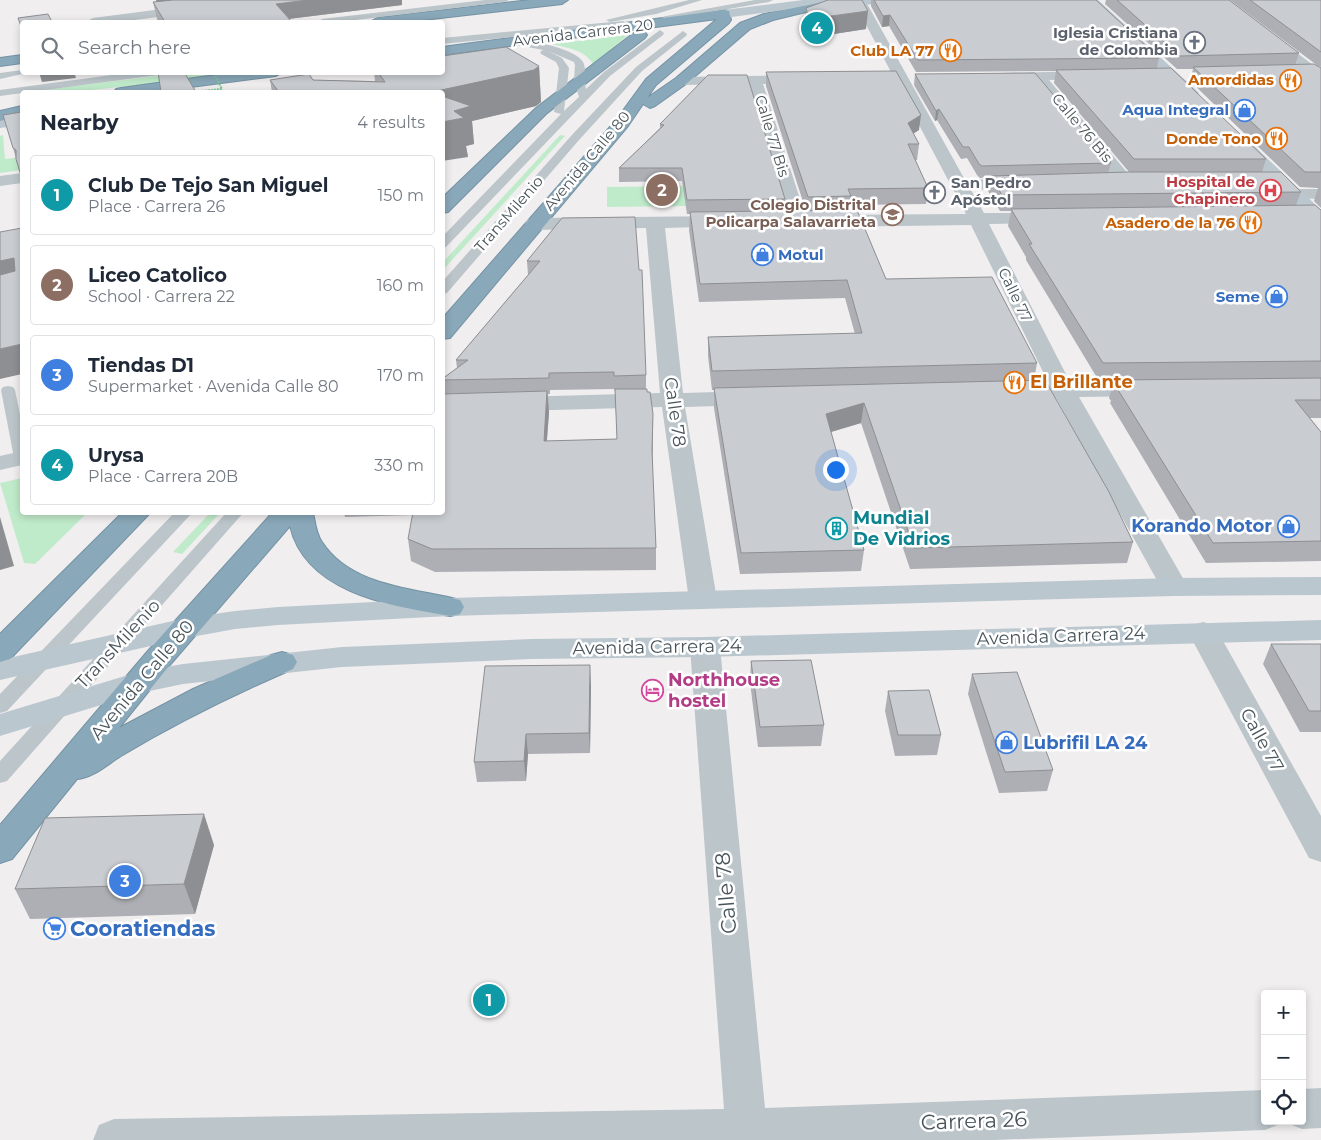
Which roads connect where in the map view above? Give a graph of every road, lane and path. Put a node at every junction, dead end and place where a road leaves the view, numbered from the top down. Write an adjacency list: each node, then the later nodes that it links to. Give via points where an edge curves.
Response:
1 (260, 0): 14 (street)
2 (505, 0): 15 (lane)
3 (562, 0): 16 (highway)
4 (698, 0): 17 (lane, via 615,19 518,31)
5 (708, 0): 12 (highway)
6 (769, 0): 12 (lane)
7 (859, 0): 8 (main road); 12 (main road); 42 (street, Calle 77); 46 (highway, via 806,8 745,26)
8 (906, 0)
9 (1091, 0): 30 (main road)
10 (1219, 0): 32 (street)
11 (94, 8): 13 (street)
12 (722, 12): 22 (lane); 23 (highway, Avenida Carrera 20); 62 (highway, Avenida Calle 80, via 724,20 720,25 651,82)
13 (85, 20)
14 (108, 20)
15 (339, 20)
16 (394, 20)
17 (445, 34)
18 (445, 34): 22 (lane)
19 (660, 34): 53 (lane, TransMilenio, via 607,74)
20 (683, 34): 64 (lane, TransMilenio, via 639,70)
21 (640, 35): 44 (highway)
22 (489, 41): 23 (highway, Avenida Carrera 20); 24 (lane); 25 (highway, Avenida Carrera 20); 52 (lane, via 547,53 559,60 564,68)
23 (518, 42): 44 (lane, TransMilenio, via 554,49 577,60)
24 (445, 43)
25 (445, 50)
26 (19, 60): 27 (highway)
27 (0, 62)
28 (20, 73): 38 (lane)
29 (1294, 73): 32 (main road)
30 (1171, 74): 31 (main road); 37 (street); 56 (main road)
31 (1196, 74)
32 (1319, 74)
33 (136, 75): 48 (lane)
34 (215, 75): 50 (path, bridge, via 222,89)
35 (254, 75): 49 (highway)
36 (1103, 75): 39 (street)
37 (1149, 75)
38 (0, 76)
39 (1038, 76): 40 (street); 67 (street, Calle 76 Bis)
40 (990, 77)
41 (882, 78): 42 (street)
42 (908, 78): 73 (street, Calle 77)
43 (813, 79): 45 (street)
44 (579, 80): 52 (highway); 53 (lane, TransMilenio)
45 (754, 80): 46 (street); 81 (street, Calle 77 Bis)
46 (681, 81): 62 (highway)
47 (20, 90): 51 (lane)
48 (23, 90)
49 (141, 90)
50 (212, 90)
51 (0, 93)
52 (560, 96): 61 (lane); 76 (highway)
53 (584, 98): 61 (lane, TransMilenio); 64 (lane, TransMilenio)
54 (20, 103): 55 (highway)
55 (0, 106)
56 (1205, 108)
57 (20, 111): 58 (highway)
58 (0, 116)
59 (20, 120): 60 (main road)
60 (0, 123)
61 (558, 123): 86 (lane, TransMilenio)
62 (622, 123): 85 (highway, Avenida Calle 80)
63 (1226, 128): 70 (main road)
64 (575, 138): 87 (lane, TransMilenio)
65 (20, 178): 66 (street)
66 (0, 181)
67 (1125, 181): 68 (street); 71 (street)
68 (1144, 181)
69 (1258, 181): 70 (street)
70 (1280, 181): 74 (main road)
71 (1105, 182)
72 (1047, 183): 73 (street)
73 (959, 185): 80 (street, Calle 77)
74 (1295, 194): 75 (street); 79 (main road)
75 (1321, 194)
76 (445, 204)
77 (1292, 214): 79 (street)
78 (1065, 217): 80 (street)
79 (1318, 217)
80 (977, 218): 81 (street); 93 (street, Calle 77)
81 (798, 221): 83 (street)
82 (741, 222): 84 (street)
83 (779, 222)
84 (655, 223): 85 (street); 96 (street, Calle 78)
85 (534, 224): 88 (highway, Avenida Calle 80)
86 (445, 241)
87 (445, 287)
88 (459, 313): 89 (lane); 90 (highway, Avenida Calle 80)
89 (445, 322)
90 (445, 329)
91 (1172, 389): 93 (street)
92 (8, 390): 98 (lane)
93 (1063, 390): 94 (street); 107 (street, Calle 77)
94 (994, 392)
95 (770, 398): 96 (street)
96 (672, 400): 97 (street); 108 (street, Calle 78)
97 (445, 406)
98 (20, 448)
99 (20, 458): 100 (street)
100 (0, 463)
101 (135, 515): 115 (highway)
102 (182, 515): 116 (lane)
103 (233, 515): 113 (lane, TransMilenio)
104 (285, 515): 110 (highway, Avenida Calle 80)
105 (301, 515): 109 (highway, via 311,547 347,578 378,592)
106 (1321, 586): 107 (main road)
107 (1174, 587): 108 (main road)
108 (704, 600): 109 (main road)
109 (450, 607): 110 (main road, via 278,616)
110 (186, 628): 113 (main road); 119 (highway, Avenida Calle 80)
111 (1321, 630): 112 (main road, Avenida Carrera 24)
112 (1203, 632): 114 (main road, Avenida Carrera 24); 125 (street, Calle 77)
113 (120, 642): 116 (main road); 121 (lane, TransMilenio)
114 (705, 646): 117 (main road, Avenida Carrera 24, via 427,652); 130 (street, Calle 78)
115 (0, 652)
116 (43, 661): 118 (main road); 120 (lane)
117 (282, 662): 119 (main road, Avenida Carrera 24); 124 (highway, via 177,709)
118 (0, 670)
119 (138, 683): 121 (main road, Avenida Carrera 24); 124 (highway, Avenida Calle 80)
120 (0, 706)
121 (61, 706): 122 (main road, Avenida Carrera 24); 123 (lane, TransMilenio)
122 (0, 725)
123 (0, 775)
124 (57, 781): 126 (highway, Avenida Calle 80)
125 (1321, 848)
126 (0, 849)
127 (1321, 1108): 128 (street)
128 (1306, 1109)
129 (1261, 1110): 130 (street, Carrera 26)
130 (746, 1134): 131 (street, Carrera 26)
131 (114, 1140)

